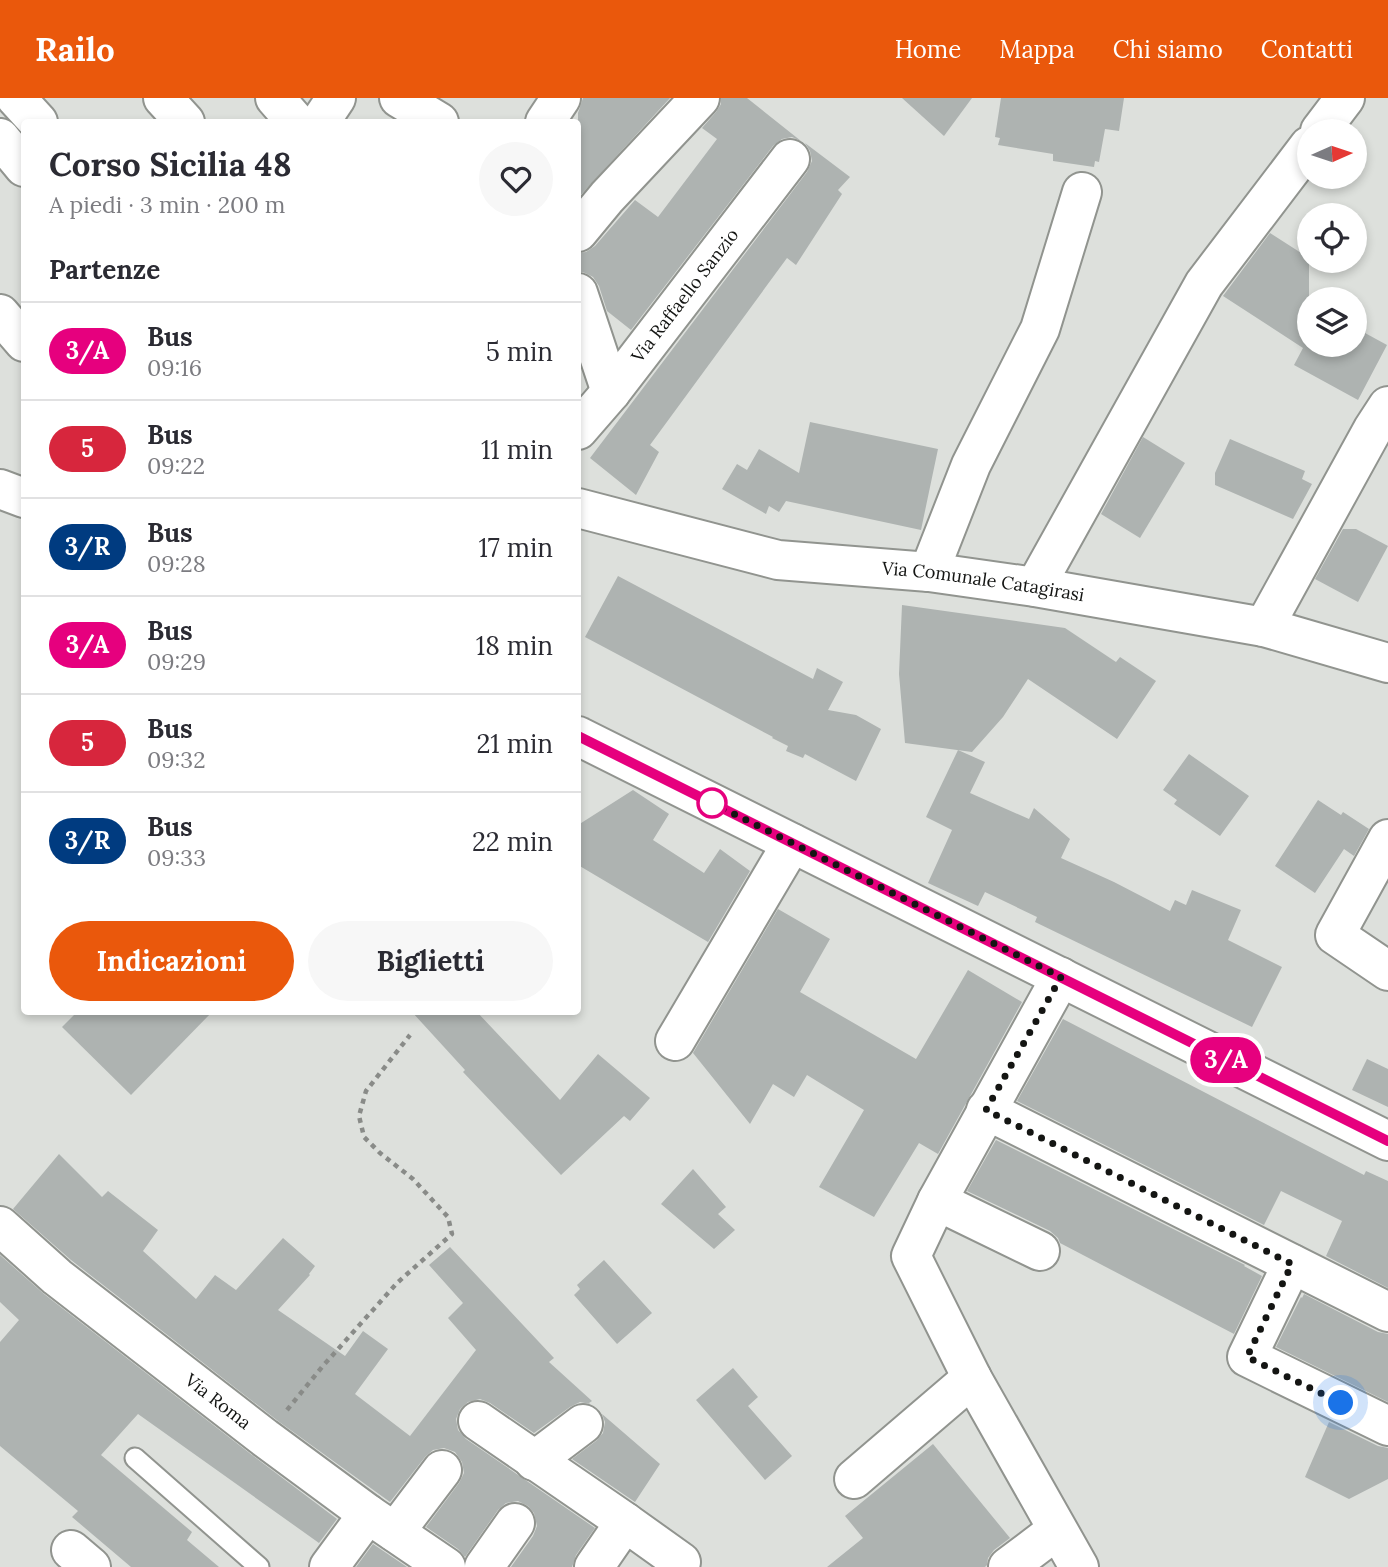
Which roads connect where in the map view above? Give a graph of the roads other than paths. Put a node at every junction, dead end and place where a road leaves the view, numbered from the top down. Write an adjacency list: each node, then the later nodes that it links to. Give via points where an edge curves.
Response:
1 (16, 98): 8 (street)
2 (163, 98): 9 (street)
3 (275, 98): 10 (street)
4 (337, 98): 11 (street)
5 (399, 98): 12 (street)
6 (700, 98): 19 (street)
7 (1345, 98): 13 (street)
8 (35, 119)
9 (182, 119)
10 (293, 119)
11 (322, 119)
12 (434, 119)
13 (1329, 119)
14 (0, 138): 17 (street)
15 (789, 159): 23 (street, Via Raffaello Sanzio)
16 (1297, 162): 30 (street, via 1204,284)
17 (21, 163)
18 (1082, 192): 29 (street, via 1041,329 971,465)
19 (581, 228)
20 (581, 302): 23 (street)
21 (0, 314): 22 (street)
22 (21, 338)
23 (611, 392): 25 (street, Via Raffaello Sanzio)
24 (1388, 406): 31 (street)
25 (581, 427)
26 (0, 489): 27 (street)
27 (21, 497)
28 (581, 509): 29 (street, Via Comunale Catagirasi, via 778,560)
29 (929, 572): 30 (street, Via Comunale Catagirasi)
30 (1035, 587): 31 (street, Via Comunale Catagirasi)
31 (1264, 627): 32 (street, Via Comunale Catagirasi)
32 (1384, 653)
33 (581, 738): 35 (street)
34 (1388, 839): 36 (street, via 1335,934)
35 (792, 843): 37 (street); 38 (street)
36 (1388, 971)
37 (1061, 977): 39 (street); 40 (street)
38 (675, 1041)
39 (986, 1110): 41 (street); 44 (street)
40 (1388, 1141)
41 (937, 1201): 43 (street); 46 (street, via 911,1256)
42 (0, 1226): 55 (street, Via Roma, via 57,1277)
43 (1040, 1251)
44 (1292, 1264): 45 (street); 49 (street, via 1247,1357)
45 (1388, 1312)
46 (972, 1378): 53 (street); 57 (street)
47 (478, 1422): 51 (street)
48 (583, 1424): 51 (street)
49 (1388, 1426)
50 (135, 1458): 59 (lane)
51 (534, 1461): 54 (street)
52 (442, 1470): 55 (street)
53 (854, 1479)
54 (625, 1522): 58 (street); 63 (street)
55 (381, 1523): 60 (street); 61 (street, Via Roma)
56 (515, 1523): 62 (street)
57 (1057, 1530): 64 (street); 65 (street)
58 (681, 1562)
59 (259, 1567)
60 (329, 1567)
61 (446, 1567)
62 (484, 1567)
63 (594, 1567)
64 (1008, 1567)
65 (1079, 1567)

